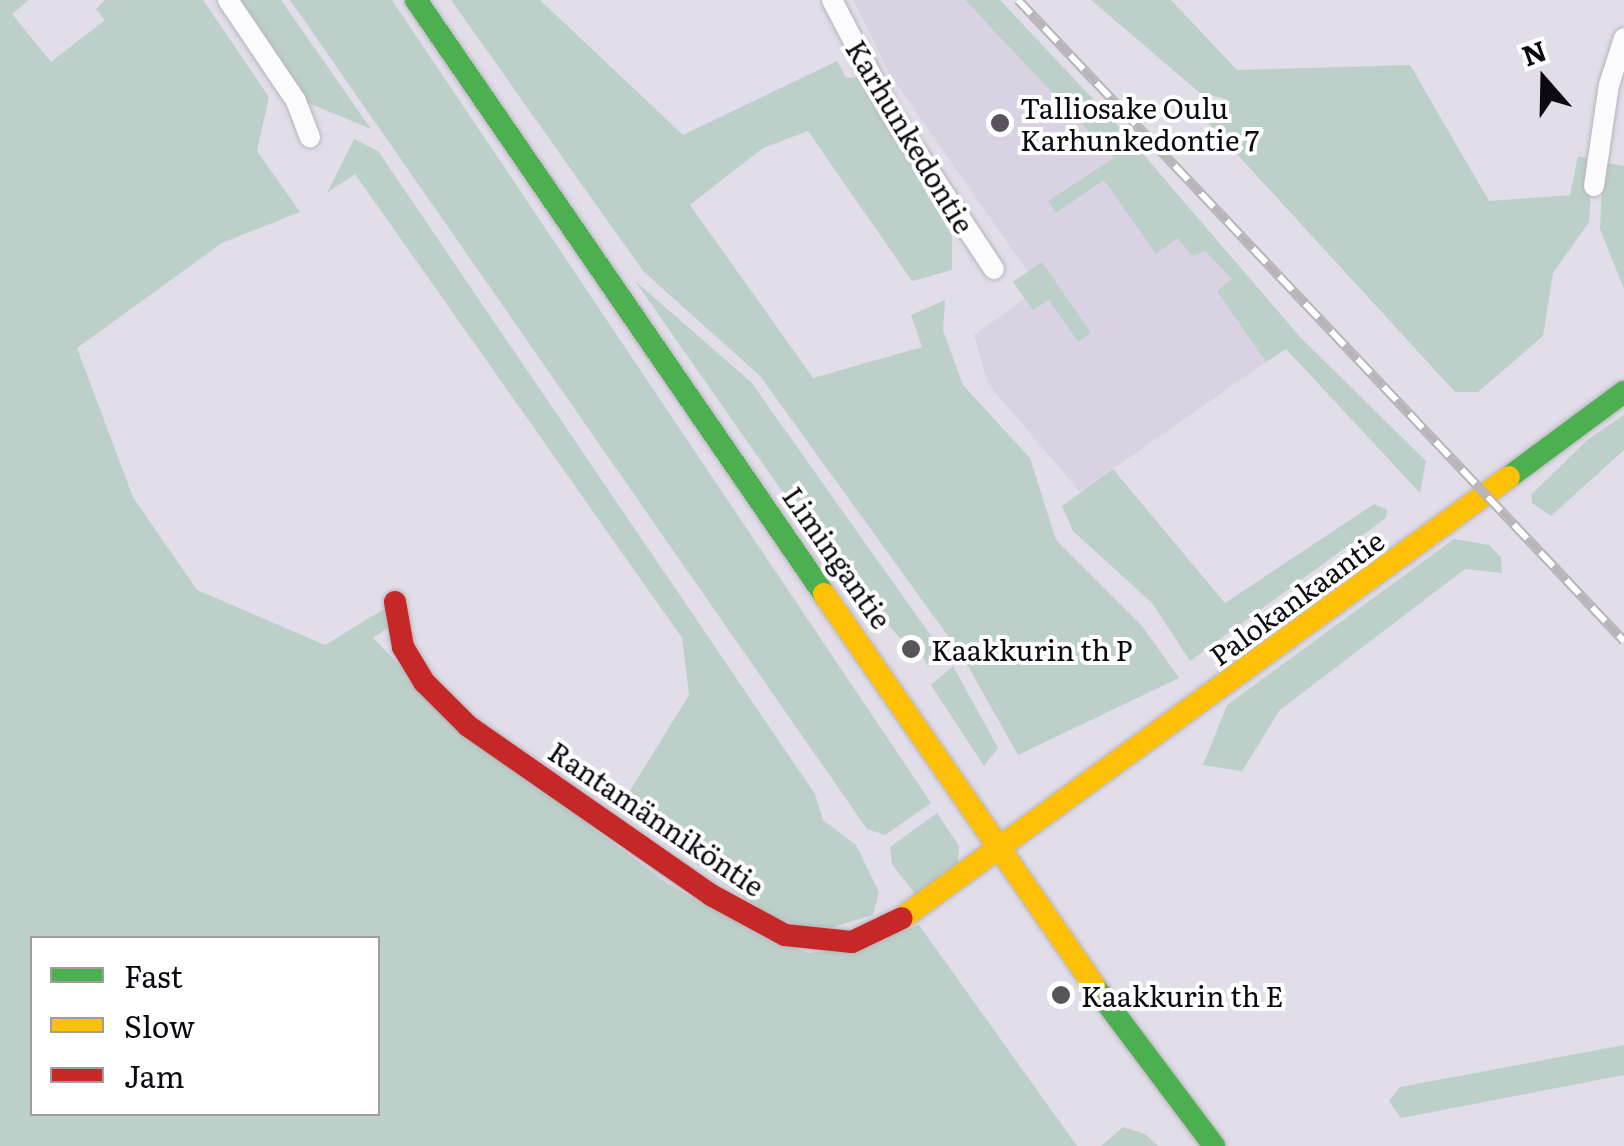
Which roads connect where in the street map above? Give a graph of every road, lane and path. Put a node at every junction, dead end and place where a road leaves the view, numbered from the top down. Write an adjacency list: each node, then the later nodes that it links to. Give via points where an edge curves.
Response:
1 (228, 0): 5 (street, via 296,101)
2 (416, 0): 10 (main road, Limingantie)
3 (832, 0): 7 (street, Karhunkedontie, via 891,113)
4 (1624, 38): 6 (street, via 1609,86)
5 (310, 138)
6 (1594, 186)
7 (994, 270)
8 (1624, 392): 10 (main road, Palokankaantie)
9 (395, 602): 10 (main road, Rantamänniköntie, via 403,648 424,682 468,726 646,854 786,934 852,942 918,911)
10 (1004, 850): 11 (main road, Limingantie, via 1088,978)
11 (1214, 1146)

